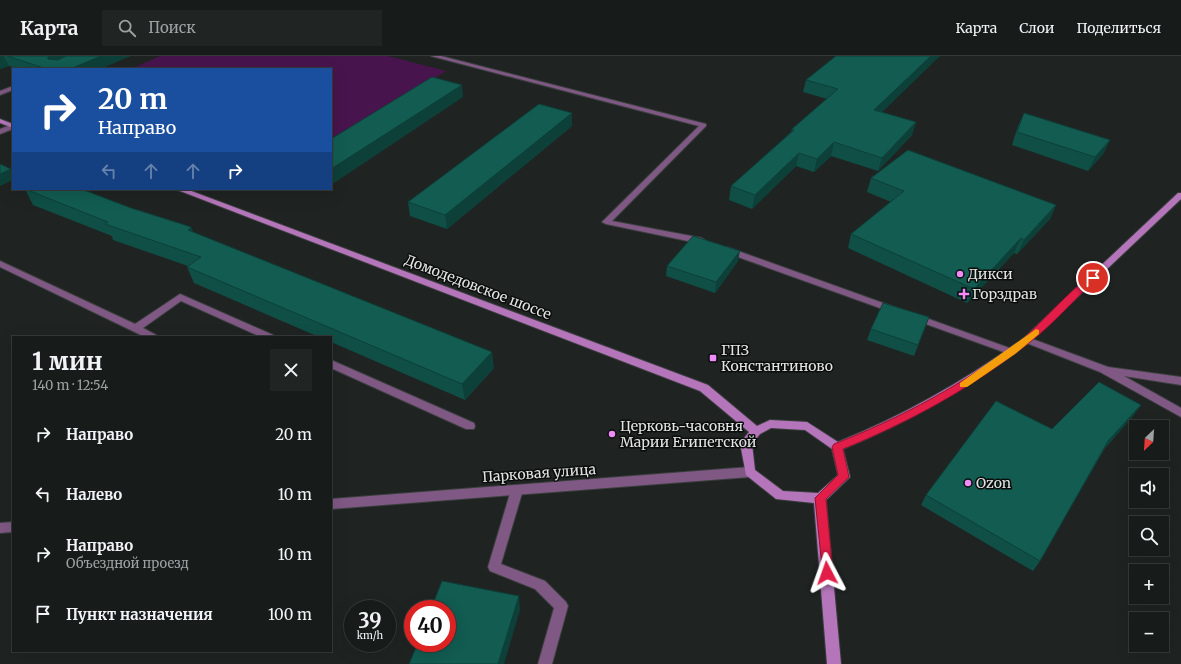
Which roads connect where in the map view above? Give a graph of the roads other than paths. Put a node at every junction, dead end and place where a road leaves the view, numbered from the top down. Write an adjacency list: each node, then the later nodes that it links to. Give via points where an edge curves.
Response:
1 (434, 56): 10 (street, via 704,125 606,222)
2 (12, 88): 3 (street)
3 (0, 93)
4 (0, 121): 5 (street)
5 (12, 126)
6 (12, 126): 7 (street)
7 (0, 132)
8 (182, 190): 23 (street, Домодедовское шоссе, via 704,388)
9 (1181, 195): 16 (street)
10 (706, 243)
11 (721, 248): 17 (street)
12 (0, 264): 13 (street)
13 (135, 329): 14 (street); 15 (street, via 180,297)
14 (151, 336)
15 (268, 336)
16 (1027, 340): 17 (street); 19 (street)
17 (1012, 352): 24 (street, via 955,390 884,429)
18 (332, 364): 22 (street)
19 (1104, 369): 20 (street); 21 (street)
20 (1181, 381)
21 (1181, 413)
22 (470, 426)
23 (756, 430): 24 (street, via 770,424 807,426); 25 (street, via 746,443)
24 (837, 447): 27 (street, via 844,477)
25 (750, 472): 26 (street, Парковая улица); 27 (street, via 780,496)
26 (517, 490): 28 (street, Парковая улица); 31 (street, via 494,567 540,585 561,606)
27 (820, 498): 32 (street)
28 (332, 504)
29 (0, 528): 30 (street)
30 (12, 528)
31 (545, 664)
32 (834, 664)

